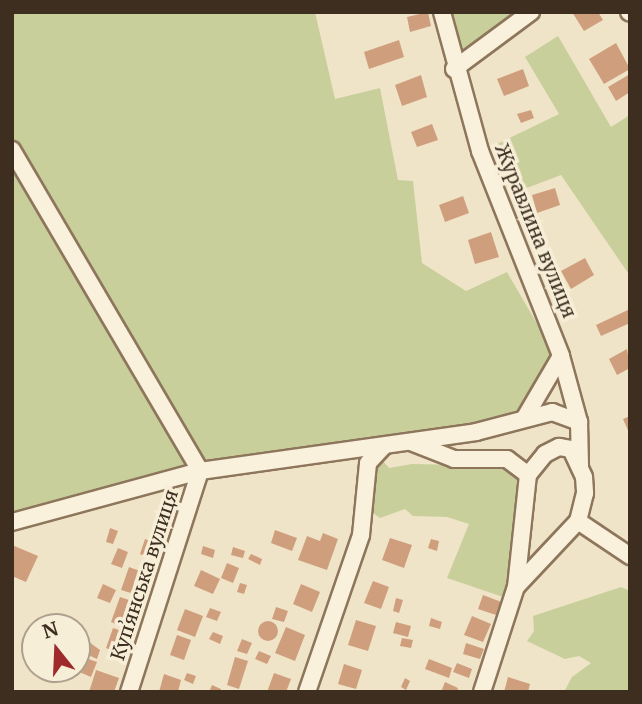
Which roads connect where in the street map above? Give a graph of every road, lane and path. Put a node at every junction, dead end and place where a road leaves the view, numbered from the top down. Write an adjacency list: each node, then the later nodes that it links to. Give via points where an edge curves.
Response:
1 (442, 12): 3 (street, Журавлина вулиця)
2 (531, 12): 3 (street)
3 (454, 69): 5 (street, Журавлина вулиця, via 498,203)
4 (12, 150): 11 (street)
5 (561, 356): 6 (street); 7 (street, Журавлина вулиця)
6 (524, 419): 7 (street, via 561,412); 8 (street)
7 (579, 422): 10 (street, Журавлина вулиця)
8 (411, 442): 9 (street); 12 (street, via 454,459 507,459)
9 (384, 446): 11 (street); 18 (street, via 368,463 361,535)
10 (580, 466): 12 (street, via 570,449 559,447 545,454); 13 (street, Журавлина вулиця, via 585,494)
11 (200, 471): 14 (street); 17 (street, Купʼянська вулиця)
12 (528, 475): 16 (street)
13 (578, 521): 15 (street); 16 (street)
14 (12, 522)
15 (630, 556)
16 (516, 587): 19 (street)
17 (129, 692)
18 (307, 692)
19 (482, 692)

